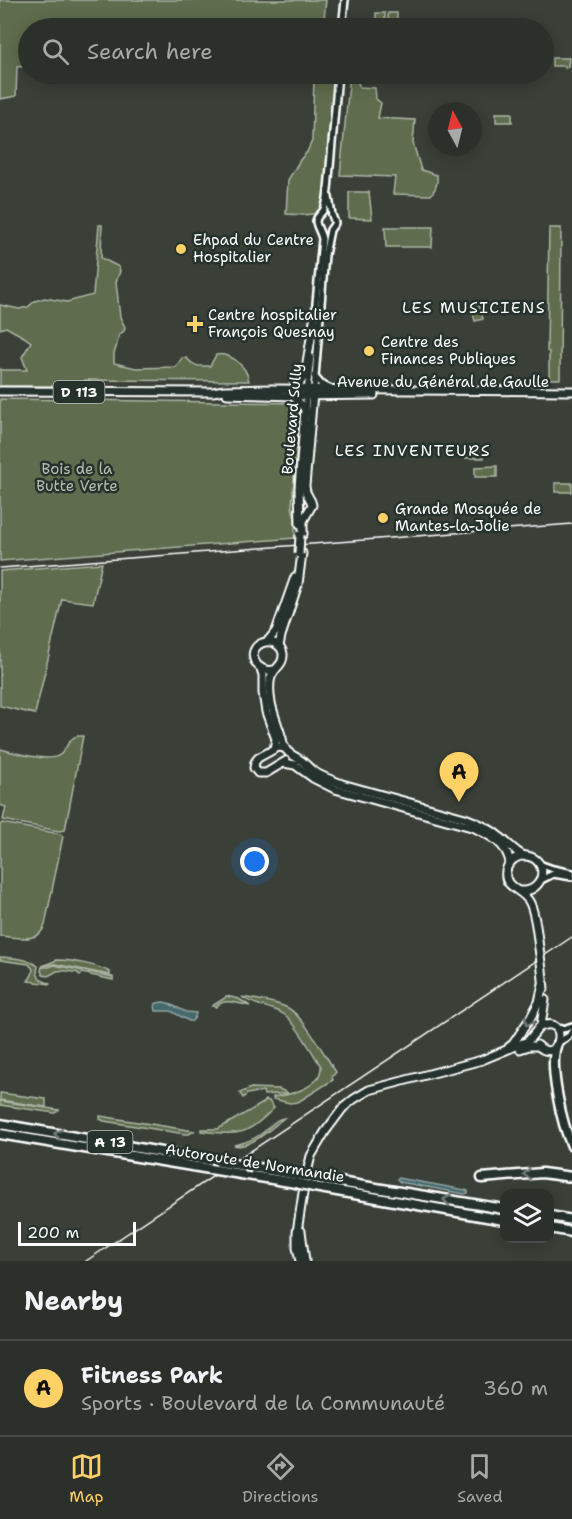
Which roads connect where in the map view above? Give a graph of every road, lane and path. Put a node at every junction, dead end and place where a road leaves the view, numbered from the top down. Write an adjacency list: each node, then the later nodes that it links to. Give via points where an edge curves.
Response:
1 (345, 0): 2 (street)
2 (343, 18)
3 (337, 84): 4 (street)
4 (328, 190): 5 (street); 6 (street)
5 (322, 213): 6 (street); 7 (street, via 316,222)
6 (332, 215): 8 (street, via 335,223)
7 (321, 230): 8 (street); 9 (street, Boulevard Sully)
8 (330, 230): 10 (street, Boulevard Sully)
9 (314, 320): 13 (main road, via 304,375); 14 (street, Boulevard Sully)
10 (314, 376): 11 (street); 14 (street, Boulevard Sully)
11 (333, 389): 14 (main road, Avenue du Général de Gaulle / D 113); 15 (main road, Avenue du Général de Gaulle / D 113)
12 (0, 392): 13 (main road, D 113)
13 (293, 392): 14 (main road, D 113); 18 (main road)
14 (310, 393): 16 (main road, Avenue du Général de Gaulle / D 113); 17 (main road, Boulevard Sully); 18 (street, Boulevard Sully)
15 (572, 393): 16 (main road, Avenue du Général de Gaulle / D 113)
16 (327, 396): 17 (main road)
17 (313, 407): 19 (main road, Boulevard Sully, via 305,483)
18 (305, 409): 20 (main road, Boulevard Sully)
19 (309, 499): 20 (main road, via 303,499); 21 (main road)
20 (299, 506): 21 (main road); 22 (main road, Boulevard Sully)
21 (309, 511): 22 (main road)
22 (301, 535): 23 (main road, bridge)
23 (301, 553): 24 (main road, via 276,631); 25 (main road, via 298,584)
24 (268, 641): 25 (main road); 26 (main road, via 254,652)
25 (279, 646): 27 (main road, via 283,659)
26 (261, 669): 27 (main road); 28 (main road, via 266,712 276,739)
27 (274, 670): 29 (main road, via 270,698)
28 (274, 749): 29 (main road); 30 (main road, via 256,760 255,770 265,774)
29 (287, 751): 30 (main road); 31 (main road, via 322,776 342,784 479,824)
30 (284, 763): 32 (main road, via 295,765 336,789 475,828 503,847)
31 (524, 856): 32 (main road); 33 (main road)
32 (510, 863): 36 (main road, via 507,879)
33 (538, 864): 34 (street); 35 (main road, via 542,872)
34 (572, 875): 35 (street, via 553,874)
35 (538, 884): 36 (main road); 37 (main road, via 533,894)
36 (520, 891): 37 (main road, via 530,902)
37 (537, 933): 38 (main road, bridge)
38 (543, 984): 39 (main road); 46 (main road, one-way to 46, via 531,1017 513,1044)
39 (545, 1000): 41 (main road); 42 (main road)
40 (572, 1026): 41 (street)
41 (554, 1027): 42 (main road, via 544,1025); 44 (main road, via 560,1035)
42 (537, 1030): 45 (main road); 46 (main road, via 528,1041)
43 (572, 1031): 44 (street)
44 (558, 1044): 45 (main road, via 545,1050); 50 (highway, via 554,1068 560,1113)
45 (538, 1046): 47 (main road, via 371,1092)
46 (501, 1053): 47 (main road, via 369,1090 348,1103)
47 (337, 1117): 57 (main road, via 313,1150)
48 (0, 1124): 53 (highway, Autoroute de Normandie / A 13, one-way to 48, bridge, via 252,1167)
49 (0, 1134): 53 (highway, Autoroute de Normandie / A 13, bridge, via 241,1174)
50 (572, 1146)
51 (572, 1177): 52 (highway, one-way to 52, via 542,1173)
52 (482, 1178)
53 (296, 1179): 54 (highway, Autoroute de Normandie / A 13, bridge)
54 (314, 1182): 55 (highway, Autoroute de Normandie / A 13, one-way to 54); 58 (highway, Autoroute de Normandie / A 13)
55 (500, 1208)
56 (554, 1217): 59 (highway)
57 (300, 1218): 62 (main road, via 296,1239); 63 (main road)
58 (500, 1219)
59 (572, 1220)
60 (554, 1229): 61 (highway)
61 (572, 1232)
62 (300, 1261)
63 (305, 1261)

